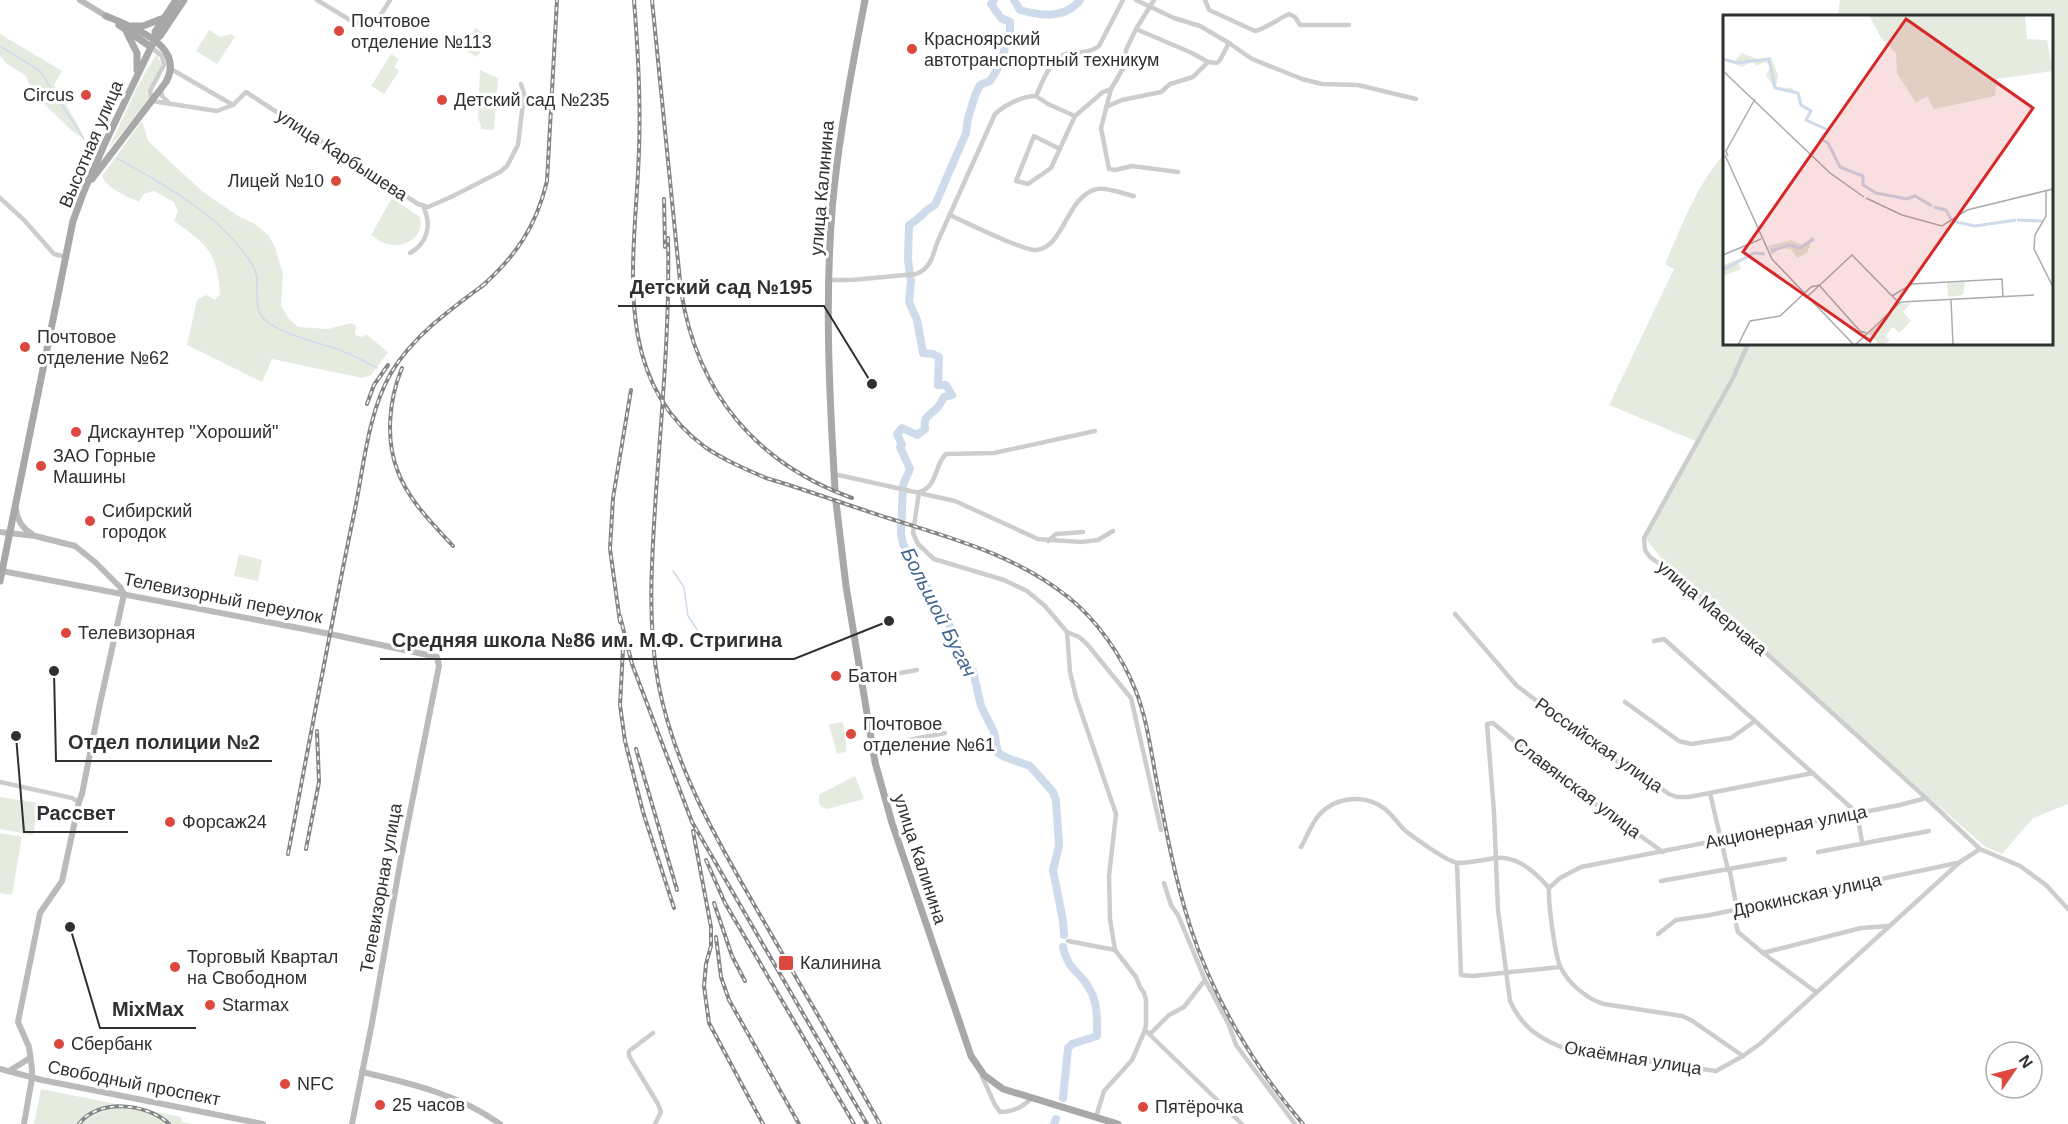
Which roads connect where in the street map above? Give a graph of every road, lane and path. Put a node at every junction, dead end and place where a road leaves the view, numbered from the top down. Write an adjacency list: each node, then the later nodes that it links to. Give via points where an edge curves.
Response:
1 (80, 0): 12 (street)
2 (176, 0): 13 (main road)
3 (184, 0): 18 (main road)
4 (317, 0): 5 (street, via 369,28)
5 (390, 0)
6 (865, 0): 41 (main road, улица Калинина, via 843,119 831,222)
7 (1123, 0): 25 (street, via 1099,46 1060,56)
8 (1136, 0): 11 (street)
9 (1154, 0): 11 (street)
10 (1206, 0): 14 (street, via 1209,10 1255,31 1290,14 1300,25)
11 (1150, 8): 16 (street); 17 (street)
12 (106, 16): 15 (main road)
13 (163, 18): 15 (main road, via 143,26); 18 (main road)
14 (1349, 25)
15 (125, 27): 18 (main road); 21 (main road, via 139,60)
16 (1136, 29): 19 (street); 23 (street, via 1126,50 1125,65)
17 (1229, 43): 19 (street, via 1217,63); 26 (street, via 1252,59 1322,84 1358,85)
18 (153, 44): 20 (main road, via 165,49); 21 (main road, Высотная улица); 27 (street, via 164,65 150,91)
19 (1208, 62): 30 (street, via 1193,77 1170,84 1161,92)
20 (171, 69): 24 (main road); 29 (street)
21 (137, 76): 34 (main road, Высотная улица)
22 (521, 84): 37 (street, улица Карбышева, via 524,94 518,145 507,166 435,205)
23 (1111, 89): 30 (street); 31 (street)
24 (161, 90): 27 (main road); 28 (street)
25 (1036, 96): 31 (street); 38 (street, via 995,114)
26 (1416, 99)
27 (152, 101): 28 (street); 34 (main road)
28 (170, 104): 29 (street, via 217,111)
29 (233, 105): 37 (street, улица Карбышева, via 246,92)
30 (1106, 107): 33 (street, via 1101,128 1109,169 1132,166)
31 (1075, 116): 32 (street)
32 (1060, 149): 32 (street, via 1034,136 1016,181 1028,184 1043,174 1051,168)
33 (1178, 172)
34 (84, 191): 40 (main road, Высотная улица)
35 (1134, 196): 38 (street, via 1099,189 1082,197 1057,236 1036,249)
36 (0, 198): 40 (street, via 54,254)
37 (423, 206): 39 (street, via 429,225 419,248)
38 (950, 215): 41 (street, via 924,271)
39 (410, 254)
40 (66, 257): 46 (main road, Высотная улица)
41 (830, 280): 44 (main road, улица Калинина)
42 (1748, 345): 70 (street, улица Маерчака, via 1728,388 1644,537 1645,550)
43 (1095, 431): 45 (street, via 994,453 946,454 935,478 926,490)
44 (834, 474): 45 (street); 61 (main road, улица Калинина, via 843,567)
45 (919, 492): 52 (street, via 955,501 1038,540); 57 (street, via 913,533 918,544 934,559 1027,591)
46 (15, 504): 50 (main road, Высотная улица); 51 (street, via 18,520)
47 (1113, 531): 52 (street, via 1098,540)
48 (0, 532): 50 (street)
49 (1083, 532): 52 (street, via 1056,534)
50 (9, 533): 51 (street); 53 (main road, Высотная улица)
51 (35, 536): 55 (street, via 75,546)
52 (1048, 541)
53 (2, 571): 54 (main road, Высотная улица); 55 (street, Телевизорный переулок)
54 (0, 581)
55 (124, 594): 59 (street, Телевизорный переулок); 71 (street)
56 (1455, 614): 69 (street, Российская улица, via 1517,686 1618,762 1677,797)
57 (1067, 632): 73 (street, via 1087,644 1131,698); 94 (street, via 1076,697 1116,814 1109,876)
58 (1654, 641): 63 (street, via 1664,639)
59 (437, 657): 107 (street, Телевизорная улица, via 439,666)
60 (916, 670): 61 (street)
61 (861, 680): 66 (main road, улица Калинина)
62 (1625, 702): 63 (street, via 1679,741 1690,744 1731,738)
63 (1755, 721): 67 (street)
64 (1493, 723): 79 (street, Славянская улица, via 1559,778); 81 (street, Окаёмная улица, via 1486,727)
65 (945, 733): 66 (street)
66 (872, 747): 104 (main road, улица Калинина, via 883,795 915,892 971,1056)
67 (1813, 773): 69 (street, Российская улица); 72 (street)
68 (0, 782): 71 (street)
69 (1710, 793): 75 (street)
70 (1926, 798): 72 (street, Акционерная улица); 78 (street)
71 (79, 802): 103 (street, via 62,881 40,913 18,1022)
72 (1857, 813): 75 (street, Акционерная улица); 76 (street)
73 (1161, 830)
74 (1929, 831): 76 (street)
75 (1721, 840): 79 (street, Акционерная улица); 85 (street)
76 (1862, 842): 80 (street)
77 (1301, 848): 84 (street, via 1318,816 1331,805 1357,798 1384,808 1406,831)
78 (1980, 849): 83 (street, Окаёмная улица); 90 (street, via 2020,866 2046,885)
79 (1663, 852): 88 (street, Акционерная улица, via 1581,867)
80 (1818, 852)
81 (1496, 859): 84 (street); 88 (street, via 1519,862); 97 (street, Окаёмная улица)
82 (1785, 859): 85 (street)
83 (1960, 862): 89 (street, Дрокинская улица); 91 (street, Окаёмная улица)
84 (1457, 863): 97 (street, via 1461,975)
85 (1728, 870): 86 (street); 89 (street)
86 (1661, 881)
87 (1164, 883): 98 (street)
88 (1549, 888): 96 (street)
89 (1737, 909): 92 (street, Дрокинская улица, via 1676,920); 95 (street, via 1738,932)
90 (2068, 909)
91 (1889, 927): 95 (street, via 1861,928); 99 (street, Окаёмная улица)
92 (1659, 934)
93 (1068, 941): 94 (street)
94 (1115, 950): 100 (street, via 1146,997)
95 (1763, 953): 99 (street)
96 (1560, 967): 97 (street); 102 (street, via 1578,989 1596,1002 1682,1016)
97 (1505, 972): 102 (street, Окаёмная улица, via 1515,1014 1537,1037 1552,1044 1716,1071)
98 (1205, 980): 100 (street, via 1184,1007); 119 (street, via 1236,1045)
99 (1816, 992): 102 (street, Окаёмная улица)
100 (1148, 1032): 110 (street, via 1132,1060 1104,1091); 118 (street)
101 (653, 1033): 116 (street, via 629,1051 629,1056 658,1104 661,1112)
102 (1743, 1056)
103 (30, 1058): 106 (street); 108 (street)
104 (979, 1068): 109 (main road, улица Калинина, via 1003,1089); 109 (street, via 1000,1112 1024,1106)
105 (0, 1069): 106 (street, Свободный проспект)
106 (9, 1071): 108 (street, Свободный проспект)
107 (362, 1072): 111 (street, Телевизорная улица); 115 (street, via 457,1098)
108 (32, 1078): 112 (street); 113 (street, Свободный проспект)
109 (1032, 1098): 110 (main road, улица Калинина)
110 (1096, 1117): 117 (main road, улица Калинина)
111 (352, 1121): 114 (street)
112 (24, 1124)
113 (263, 1124)
114 (347, 1124)
115 (500, 1124)
116 (655, 1124)
117 (1118, 1124)
118 (1242, 1124)
119 (1295, 1124)

